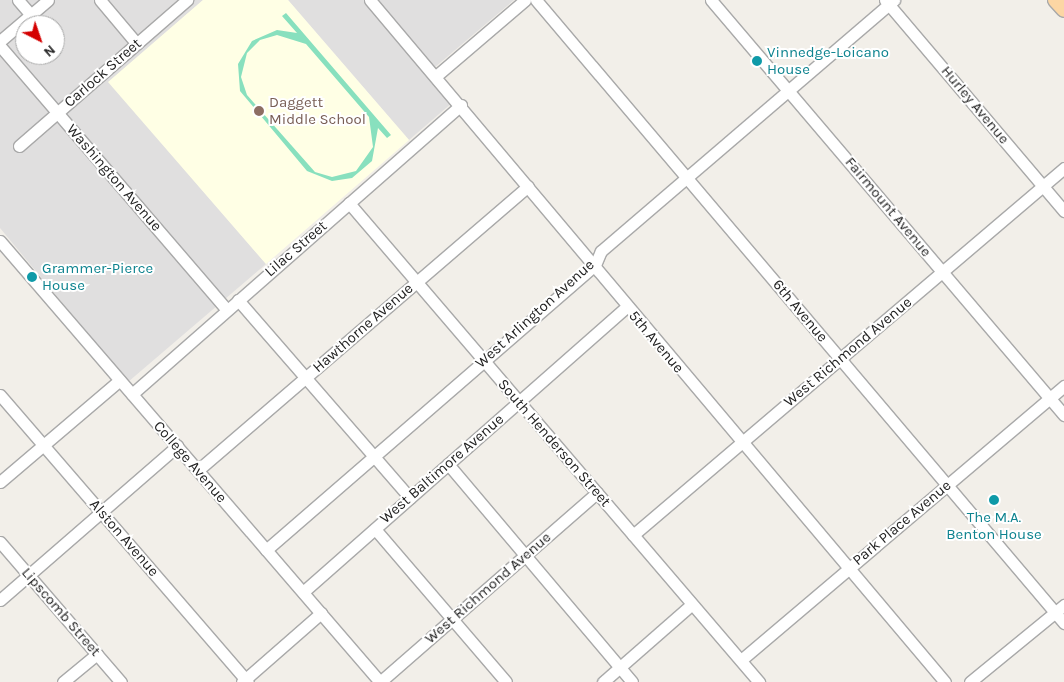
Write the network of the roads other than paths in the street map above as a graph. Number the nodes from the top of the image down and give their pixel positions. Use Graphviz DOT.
graph roads {
  1 [pos="18,0"];
  2 [pos="48,0"];
  3 [pos="100,0"];
  4 [pos="187,0"];
  5 [pos="370,0"];
  6 [pos="526,0"];
  7 [pos="536,0"];
  8 [pos="711,0"];
  9 [pos="1056,0"];
  10 [pos="889,1"];
  11 [pos="1064,10"];
  12 [pos="31,15"];
  13 [pos="15,28"];
  14 [pos="0,41"];
  15 [pos="137,44"];
  16 [pos="0,46"];
  17 [pos="436,76"];
  18 [pos="788,90"];
  19 [pos="461,105"];
  20 [pos="58,113"];
  21 [pos="19,146"];
  22 [pos="1064,168"];
  23 [pos="686,177"];
  24 [pos="528,186"];
  25 [pos="1043,186"];
  26 [pos="349,203"];
  27 [pos="1064,211"];
  28 [pos="0,241"];
  29 [pos="595,265"];
  30 [pos="942,272"];
  31 [pos="416,282"];
  32 [pos="238,300"];
  33 [pos="627,306"];
  34 [pos="227,310"];
  35 [pos="840,358"];
  36 [pos="484,361"];
  37 [pos="306,378"];
  38 [pos="120,380"];
  39 [pos="1064,386"];
  40 [pos="132,394"];
  41 [pos="0,395"];
  42 [pos="1050,398"];
  43 [pos="519,402"];
  44 [pos="1064,415"];
  45 [pos="740,443"];
  46 [pos="44,445"];
  47 [pos="177,446"];
  48 [pos="374,456"];
  49 [pos="448,464"];
  50 [pos="198,470"];
  51 [pos="0,482"];
  52 [pos="948,485"];
  53 [pos="597,493"];
  54 [pos="410,498"];
  55 [pos="102,512"];
  56 [pos="375,529"];
  57 [pos="633,535"];
  58 [pos="0,542"];
  59 [pos="266,550"];
  60 [pos="524,556"];
  61 [pos="849,568"];
  62 [pos="28,575"];
  63 [pos="303,592"];
  64 [pos="0,600"];
  65 [pos="692,604"];
  66 [pos="1064,604"];
  67 [pos="1055,612"];
  68 [pos="321,613"];
  69 [pos="452,619"];
  70 [pos="1064,624"];
  71 [pos="97,654"];
  72 [pos="741,660"];
  73 [pos="619,668"];
  74 [pos="246,681"];
  75 [pos="63,682"];
  76 [pos="121,682"];
  77 [pos="380,682"];
  78 [pos="506,682"];
  79 [pos="602,682"];
  80 [pos="632,682"];
  81 [pos="759,682"];
  82 [pos="944,682"];
  83 [pos="970,682"];
  1 -- 12 [label="street"];
  2 -- 12 [label="street"];
  3 -- 15 [label="street"];
  4 -- 15 [label="street, Carlock Street"];
  5 -- 17 [label="street, 5th Avenue"];
  6 -- 17 [label="street"];
  7 -- 23 [label="street, 6th Avenue"];
  8 -- 18 [label="street, Fairmount Avenue"];
  9 -- 11 [label="main road"];
  10 -- 18 [label="street, West Arlington Avenue"];
  10 -- 25 [label="street, Hurley Avenue"];
  13 -- 14 [label="street"];
  15 -- 20 [label="street, Carlock Street"];
  16 -- 20 [label="street, Washington Avenue"];
  17 -- 19 [label="street, 5th Avenue"];
  18 -- 23 [label="street, West Arlington Avenue"];
  18 -- 30 [label="street, Fairmount Avenue"];
  19 -- 24 [label="street, 5th Avenue"];
  19 -- 26 [label="street, Lilac Street"];
  20 -- 21 [label="street, Carlock Street"];
  20 -- 34 [label="street, Washington Avenue"];
  22 -- 25 [label="street, West Richmond Avenue"];
  23 -- 29 [label="street, West Arlington Avenue"];
  23 -- 35 [label="street, 6th Avenue"];
  24 -- 29 [label="street, 5th Avenue"];
  24 -- 31 [label="street, Hawthorne Avenue"];
  25 -- 27 [label="street, Hurley Avenue"];
  25 -- 30 [label="street, West Richmond Avenue"];
  26 -- 31 [label="street, South Henderson Street"];
  26 -- 32 [label="street, Lilac Street"];
  28 -- 38 [label="street, College Avenue"];
  29 -- 33 [label="street, 5th Avenue"];
  29 -- 36 [label="street, West Arlington Avenue"];
  30 -- 35 [label="street, West Richmond Avenue"];
  30 -- 42 [label="street, Fairmount Avenue"];
  31 -- 36 [label="street, South Henderson Street"];
  31 -- 37 [label="street, Hawthorne Avenue"];
  32 -- 34 [label="street, Lilac Street"];
  32 -- 37 [label="street"];
  33 -- 43 [label="street, West Baltimore Avenue"];
  33 -- 45 [label="street, 5th Avenue"];
  34 -- 40 [label="street, Lilac Street"];
  35 -- 45 [label="street, West Richmond Avenue"];
  35 -- 52 [label="street, 6th Avenue"];
  36 -- 43 [label="street, South Henderson Street"];
  36 -- 48 [label="street, West Arlington Avenue"];
  37 -- 48 [label="street"];
  37 -- 50 [label="street, Hawthorne Avenue"];
  38 -- 40 [label="street, College Avenue"];
  38 -- 46 [label="street"];
  39 -- 42 [label="street, Park Place Avenue"];
  40 -- 47 [label="street, College Avenue"];
  41 -- 46 [label="street, Alston Avenue"];
  42 -- 44 [label="street, Fairmount Avenue"];
  42 -- 52 [label="street, Park Place Avenue"];
  43 -- 49 [label="street, West Baltimore Avenue"];
  43 -- 53 [label="street, South Henderson Street"];
  45 -- 57 [label="street, West Richmond Avenue"];
  45 -- 61 [label="street, 5th Avenue"];
  46 -- 51 [label="street"];
  46 -- 55 [label="street, Alston Avenue"];
  47 -- 50 [label="street, College Avenue"];
  47 -- 55 [label="street"];
  48 -- 54 [label="street"];
  48 -- 59 [label="street, West Arlington Avenue"];
  49 -- 54 [label="street, West Baltimore Avenue"];
  49 -- 60 [label="street"];
  50 -- 59 [label="street, College Avenue"];
  52 -- 61 [label="street, Park Place Avenue"];
  52 -- 67 [label="street, 6th Avenue"];
  53 -- 57 [label="street, South Henderson Street"];
  53 -- 60 [label="street, West Richmond Avenue"];
  54 -- 56 [label="street, West Baltimore Avenue"];
  55 -- 62 [label="street"];
  55 -- 74 [label="street, Alston Avenue"];
  56 -- 63 [label="street, West Baltimore Avenue"];
  56 -- 69 [label="street"];
  57 -- 65 [label="street, South Henderson Street"];
  58 -- 62 [label="street, Lipscomb Street"];
  59 -- 63 [label="street, College Avenue"];
  60 -- 69 [label="street, West Richmond Avenue"];
  60 -- 73 [label="street"];
  61 -- 72 [label="street, Park Place Avenue"];
  61 -- 82 [label="street, 5th Avenue"];
  62 -- 64 [label="street"];
  62 -- 71 [label="street, Lipscomb Street"];
  63 -- 68 [label="street, College Avenue"];
  65 -- 72 [label="street, South Henderson Street"];
  65 -- 73 [label="street"];
  66 -- 67 [label="street"];
  67 -- 70 [label="street, 6th Avenue"];
  67 -- 83 [label="street"];
  68 -- 74 [label="street"];
  68 -- 77 [label="street, College Avenue"];
  69 -- 77 [label="street, West Richmond Avenue"];
  69 -- 78 [label="street"];
  71 -- 75 [label="street"];
  71 -- 76 [label="street, Lipscomb Street"];
  72 -- 81 [label="street, South Henderson Street"];
  73 -- 79 [label="street"];
  73 -- 80 [label="street"];
}
